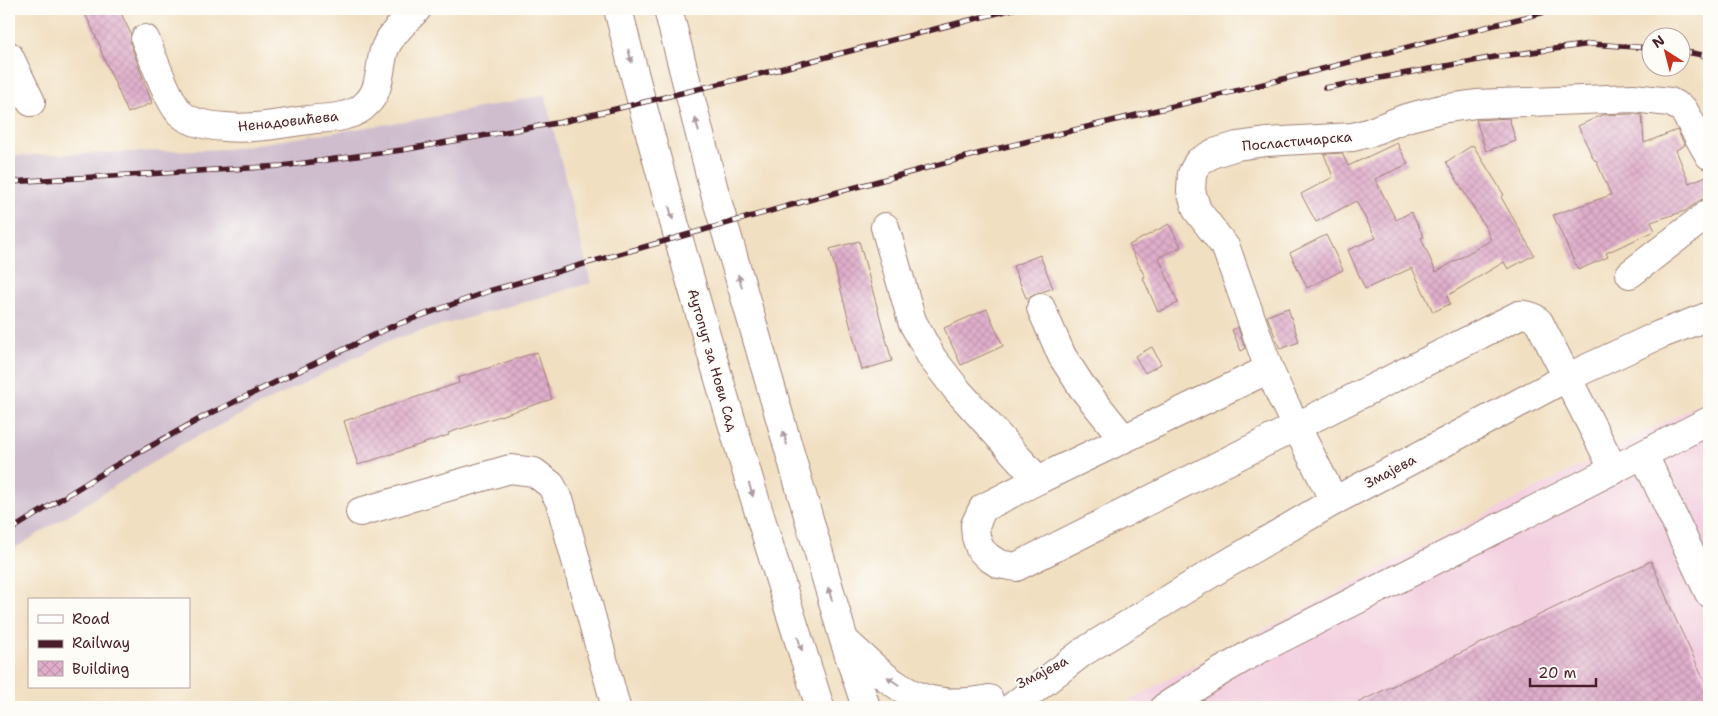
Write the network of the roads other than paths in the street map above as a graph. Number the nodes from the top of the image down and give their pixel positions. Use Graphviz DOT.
graph roads {
  1 [pos="417,9"];
  2 [pos="618,9"];
  3 [pos="668,9"];
  4 [pos="145,39"];
  5 [pos="9,56"];
  6 [pos="31,102"];
  7 [pos="1709,154"];
  8 [pos="1709,214"];
  9 [pos="885,227"];
  10 [pos="1630,274"];
  11 [pos="1041,308"];
  12 [pos="1709,316"];
  13 [pos="1269,369"];
  14 [pos="1566,378"];
  15 [pos="1709,422"];
  16 [pos="1296,426"];
  17 [pos="1122,438"];
  18 [pos="1644,455"];
  19 [pos="1614,470"];
  20 [pos="1038,480"];
  21 [pos="1334,501"];
  22 [pos="360,512"];
  23 [pos="1709,593"];
  24 [pos="844,640"];
  25 [pos="808,671"];
  26 [pos="992,705"];
  27 [pos="616,707"];
  28 [pos="805,707"];
  29 [pos="820,707"];
  30 [pos="866,707"];
  31 [pos="1165,707"];
  1 -- 4 [label="street, Ненадовићева"];
  2 -- 25 [label="street, Аутопут за Нови Сад, one-way"];
  24 -- 3 [label="street, one-way"];
  5 -- 6 [label="street"];
  7 -- 13 [label="street, Посластичарска"];
  8 -- 10 [label="street"];
  9 -- 20 [label="street"];
  11 -- 17 [label="street"];
  12 -- 14 [label="street, Змајева"];
  13 -- 16 [label="street, Посластичарска"];
  13 -- 17 [label="street"];
  14 -- 16 [label="street"];
  14 -- 19 [label="street"];
  14 -- 21 [label="street, Змајева"];
  15 -- 18 [label="street"];
  16 -- 20 [label="street"];
  16 -- 21 [label="street, Посластичарска"];
  17 -- 20 [label="street"];
  18 -- 19 [label="street"];
  18 -- 23 [label="street"];
  19 -- 31 [label="street"];
  21 -- 26 [label="street, Змајева"];
  22 -- 27 [label="street"];
  26 -- 24 [label="street, one-way"];
  24 -- 30 [label="street"];
  25 -- 28 [label="street"];
  25 -- 29 [label="street, Аутопут за Нови Сад"];
}
